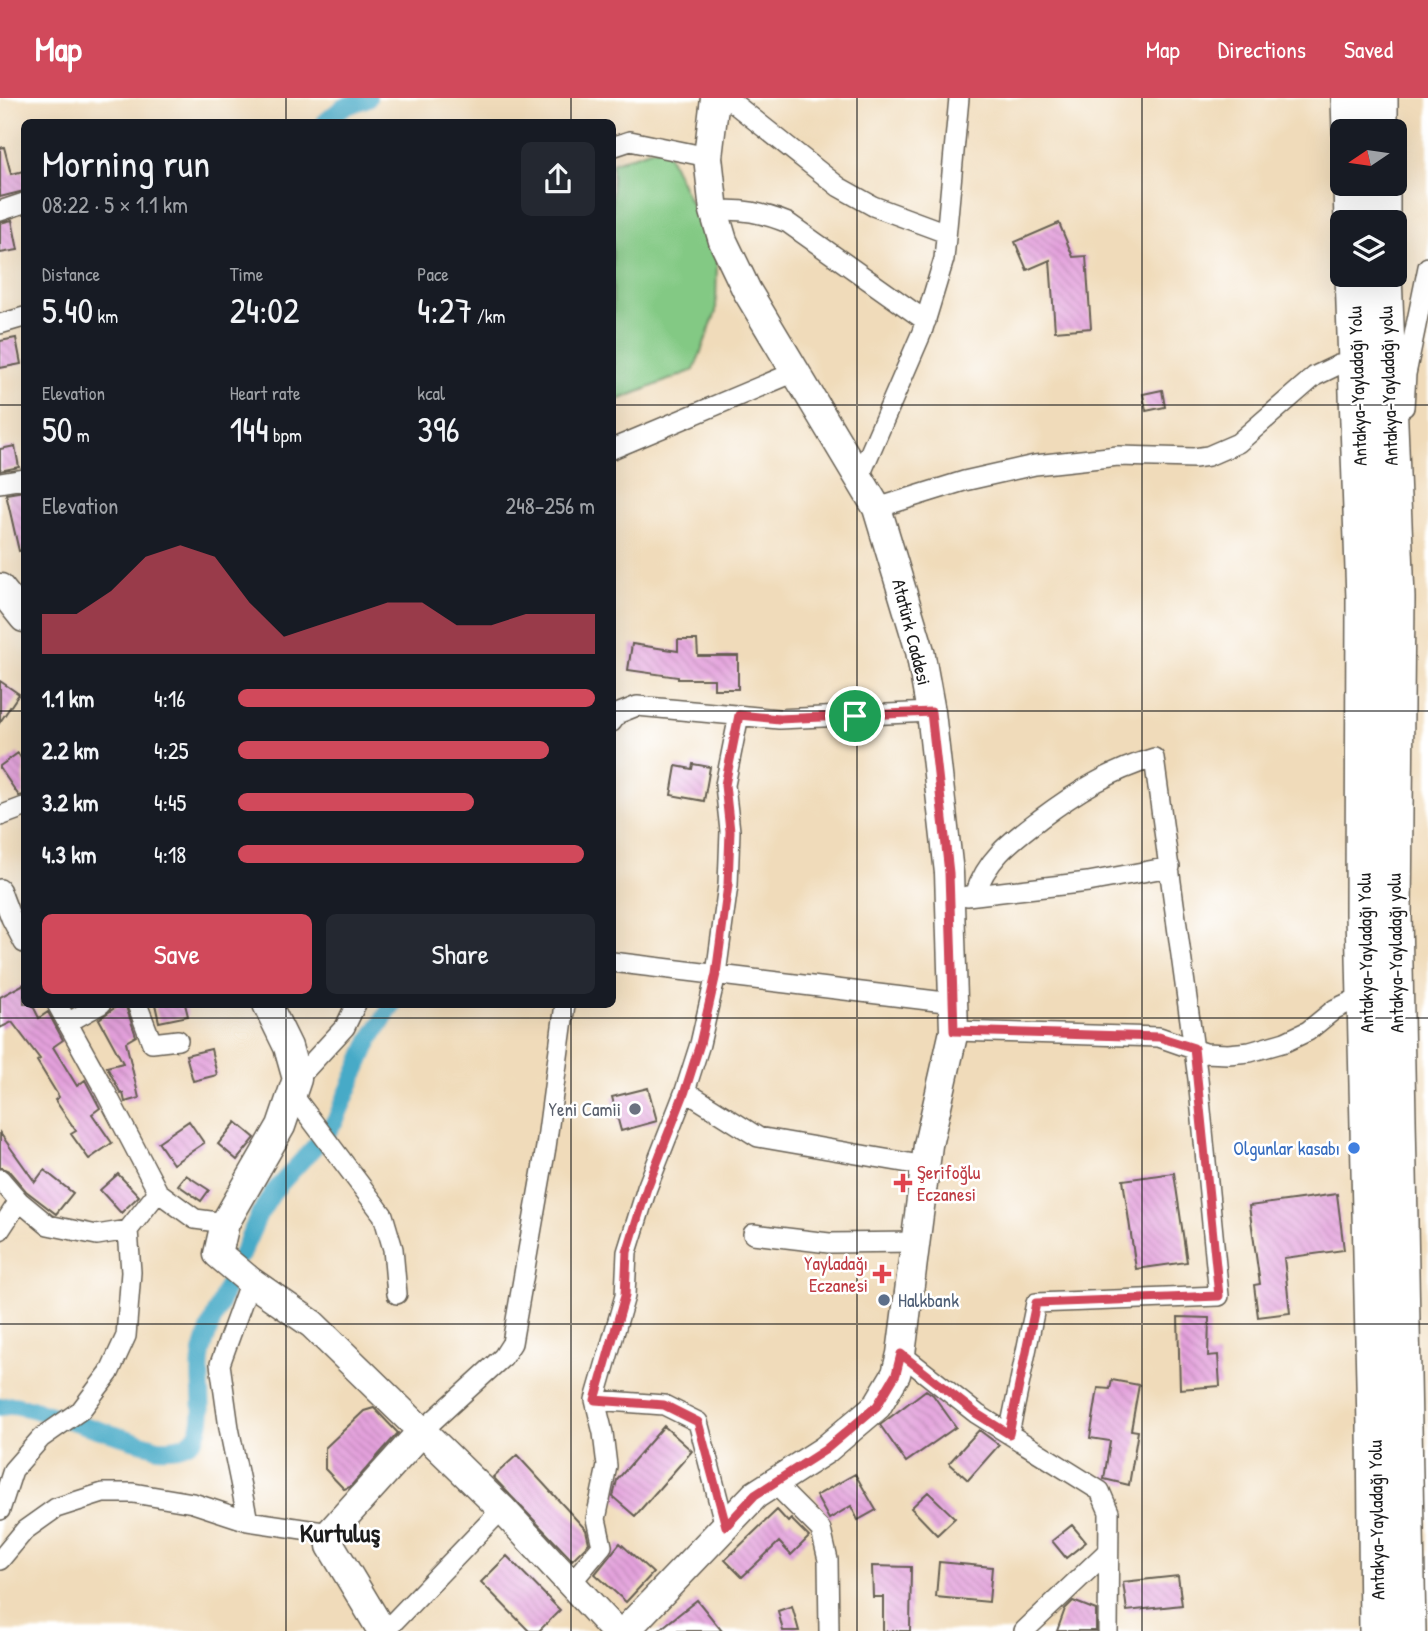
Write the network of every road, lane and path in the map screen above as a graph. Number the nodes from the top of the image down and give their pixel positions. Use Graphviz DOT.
graph roads {
  1 [pos="715,98"];
  2 [pos="727,98"];
  3 [pos="959,98"];
  4 [pos="1349,98"];
  5 [pos="1380,98"];
  6 [pos="1350,119"];
  7 [pos="1380,119"];
  8 [pos="616,146"];
  9 [pos="708,158"];
  10 [pos="21,208"];
  11 [pos="0,211"];
  12 [pos="714,211"];
  13 [pos="946,233"];
  14 [pos="1428,267"];
  15 [pos="1353,287"];
  16 [pos="1384,287"];
  17 [pos="21,318"];
  18 [pos="926,321"];
  19 [pos="0,324"];
  20 [pos="1355,362"];
  21 [pos="795,372"];
  22 [pos="616,447"];
  23 [pos="859,478"];
  24 [pos="21,480"];
  25 [pos="0,483"];
  26 [pos="877,508"];
  27 [pos="0,588"];
  28 [pos="1397,598"];
  29 [pos="21,614"];
  30 [pos="931,712"];
  31 [pos="739,715"];
  32 [pos="616,716"];
  33 [pos="21,808"];
  34 [pos="0,816"];
  35 [pos="1170,867"];
  36 [pos="0,889"];
  37 [pos="963,896"];
  38 [pos="21,937"];
  39 [pos="616,962"];
  40 [pos="716,974"];
  41 [pos="1365,999"];
  42 [pos="953,1003"];
  43 [pos="59,1008"];
  44 [pos="94,1008"];
  45 [pos="139,1008"];
  46 [pos="269,1008"];
  47 [pos="354,1008"];
  48 [pos="564,1008"];
  49 [pos="67,1023"];
  50 [pos="954,1031"];
  51 [pos="178,1040"];
  52 [pos="1194,1048"];
  53 [pos="294,1087"];
  54 [pos="685,1091"];
  55 [pos="926,1166"];
  56 [pos="0,1180"];
  57 [pos="158,1192"];
  58 [pos="19,1201"];
  59 [pos="225,1223"];
  60 [pos="0,1230"];
  61 [pos="128,1230"];
  62 [pos="753,1234"];
  63 [pos="916,1242"];
  64 [pos="250,1281"];
  65 [pos="397,1294"];
  66 [pos="901,1354"];
  67 [pos="595,1400"];
  68 [pos="423,1430"];
  69 [pos="1009,1434"];
  70 [pos="773,1482"];
  71 [pos="502,1509"];
  72 [pos="0,1510"];
  73 [pos="248,1521"];
  74 [pos="726,1526"];
  75 [pos="330,1533"];
  76 [pos="1108,1551"];
  77 [pos="0,1560"];
  78 [pos="571,1583"];
  79 [pos="384,1631"];
  80 [pos="615,1631"];
  81 [pos="625,1631"];
  82 [pos="829,1631"];
  83 [pos="1024,1631"];
  84 [pos="1108,1631"];
  85 [pos="1377,1631"];
  86 [pos="1408,1631"];
  1 -- 9 [label="main road, Atatürk Caddesi"];
  2 -- 13 [label="street"];
  3 -- 13 [label="street"];
  4 -- 6 [label="highway"];
  5 -- 7 [label="highway"];
  8 -- 9 [label="street"];
  9 -- 12 [label="main road, Atatürk Caddesi"];
  10 -- 11 [label="street"];
  12 -- 18 [label="street"];
  12 -- 21 [label="main road, Atatürk Caddesi"];
  13 -- 18 [label="street"];
  14 -- 28 [label="street"];
  15 -- 20 [label="highway, Antakya-Yayladağı Yolu"];
  16 -- 28 [label="highway, Antakya-Yayladağı yolu"];
  17 -- 19 [label="street"];
  18 -- 23 [label="street"];
  20 -- 26 [label="street"];
  20 -- 41 [label="highway, Antakya-Yayladağı Yolu"];
  21 -- 22 [label="street"];
  21 -- 23 [label="main road, Atatürk Caddesi"];
  23 -- 26 [label="main road, Atatürk Caddesi"];
  24 -- 25 [label="street"];
  26 -- 30 [label="main road, Atatürk Caddesi"];
  27 -- 29 [label="main road"];
  28 -- 86 [label="highway, Antakya-Yayladağı yolu"];
  30 -- 31 [label="street"];
  30 -- 37 [label="main road, Atatürk Caddesi"];
  31 -- 32 [label="street"];
  31 -- 40 [label="street"];
  33 -- 34 [label="street"];
  35 -- 37 [label="street"];
  35 -- 37 [label="street"];
  35 -- 52 [label="street"];
  36 -- 38 [label="street"];
  37 -- 42 [label="main road, Atatürk Caddesi"];
  39 -- 40 [label="street"];
  40 -- 42 [label="street"];
  40 -- 54 [label="street"];
  41 -- 52 [label="street"];
  41 -- 85 [label="highway, Antakya-Yayladağı Yolu"];
  42 -- 50 [label="main road, Atatürk Caddesi"];
  43 -- 49 [label="street"];
  44 -- 49 [label="street"];
  45 -- 51 [label="street"];
  46 -- 53 [label="main road"];
  47 -- 53 [label="street"];
  48 -- 68 [label="street"];
  49 -- 57 [label="street"];
  50 -- 52 [label="street"];
  50 -- 55 [label="main road, Atatürk Caddesi"];
  52 -- 69 [label="street"];
  53 -- 59 [label="main road"];
  53 -- 65 [label="street"];
  54 -- 55 [label="street"];
  54 -- 67 [label="street"];
  55 -- 63 [label="main road, Atatürk Caddesi"];
  56 -- 58 [label="street"];
  57 -- 59 [label="street"];
  57 -- 61 [label="street"];
  58 -- 60 [label="street"];
  58 -- 61 [label="street"];
  59 -- 64 [label="main road"];
  61 -- 72 [label="street"];
  62 -- 63 [label="street"];
  63 -- 66 [label="main road, Atatürk Caddesi"];
  64 -- 68 [label="main road"];
  64 -- 73 [label="street"];
  66 -- 69 [label="street"];
  66 -- 70 [label="main road, Atatürk Caddesi"];
  67 -- 74 [label="street"];
  67 -- 78 [label="street"];
  68 -- 71 [label="main road"];
  68 -- 75 [label="main road"];
  69 -- 76 [label="street"];
  70 -- 74 [label="main road, Atatürk Caddesi"];
  70 -- 82 [label="street"];
  71 -- 78 [label="main road"];
  71 -- 79 [label="street"];
  73 -- 75 [label="street"];
  73 -- 77 [label="street"];
  74 -- 81 [label="main road, Atatürk Caddesi"];
  75 -- 79 [label="main road"];
  76 -- 83 [label="street"];
  76 -- 84 [label="street"];
  78 -- 80 [label="main road"];
}
